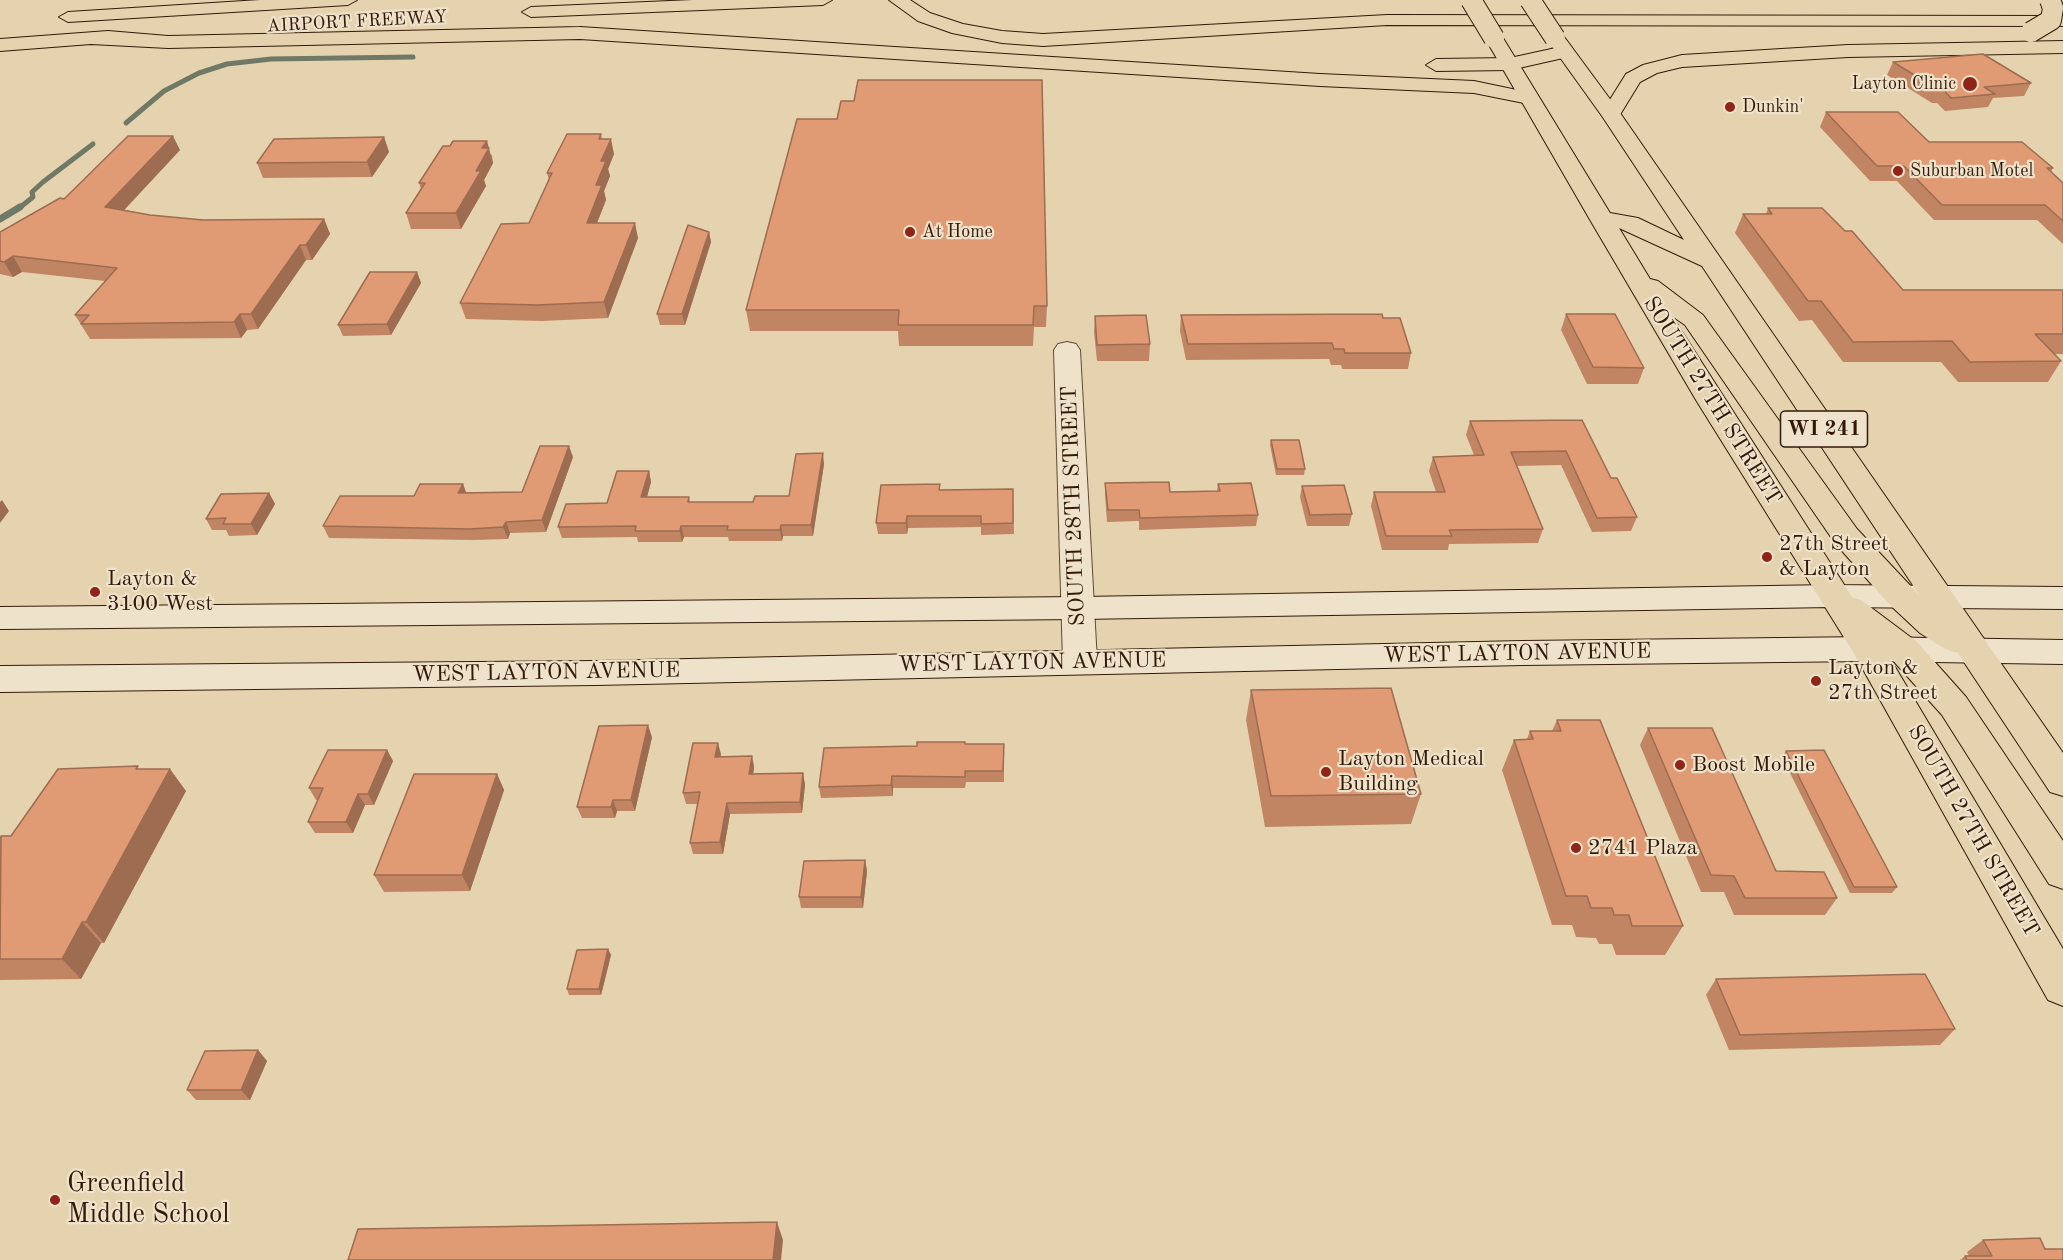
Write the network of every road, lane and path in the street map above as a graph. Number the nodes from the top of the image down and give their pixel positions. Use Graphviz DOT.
graph roads {
  1 [pos="198,0"];
  2 [pos="348,0"];
  3 [pos="823,0"];
  4 [pos="898,0"];
  5 [pos="1471,0"];
  6 [pos="1530,0"];
  7 [pos="2050,0"];
  8 [pos="1644,2"];
  9 [pos="514,13"];
  10 [pos="2063,15"];
  11 [pos="407,19"];
  12 [pos="2063,21"];
  13 [pos="86,38"];
  14 [pos="0,45"];
  15 [pos="1560,45"];
  16 [pos="2063,47"];
  17 [pos="1902,50"];
  18 [pos="1077,64"];
  19 [pos="1394,64"];
  20 [pos="1417,64"];
  21 [pos="1510,64"];
  22 [pos="1529,98"];
  23 [pos="1611,114"];
  24 [pos="1583,189"];
  25 [pos="1679,214"];
  26 [pos="1601,218"];
  27 [pos="1711,262"];
  28 [pos="1636,276"];
  29 [pos="1067,350"];
  30 [pos="1832,596"];
  31 [pos="1900,596"];
  32 [pos="1936,597"];
  33 [pos="2063,598"];
  34 [pos="1080,608"];
  35 [pos="0,618"];
  36 [pos="1868,649"];
  37 [pos="1905,650"];
  38 [pos="1975,652"];
  39 [pos="2063,652"];
  40 [pos="1080,662"];
  41 [pos="0,679"];
  42 [pos="2063,782"];
  43 [pos="2063,873"];
  44 [pos="2063,987"];
  1 -- 2 [label="main road, AIRPORT FREEWAY"];
  3 -- 9 [label="main road"];
  4 -- 12 [label="main road"];
  5 -- 21 [label="main road, SOUTH 27TH STREET, bridge"];
  6 -- 15 [label="main road, WI 241, bridge"];
  7 -- 17 [label="main road, bridge"];
  8 -- 10 [label="main road"];
  11 -- 13 [label="main road, AIRPORT FREEWAY"];
  13 -- 14 [label="main road, AIRPORT FREEWAY"];
  13 -- 18 [label="main road"];
  15 -- 21 [label="main road"];
  15 -- 23 [label="main road, WI 241"];
  16 -- 17 [label="main road"];
  17 -- 23 [label="main road"];
  18 -- 19 [label="main road"];
  18 -- 22 [label="main road"];
  20 -- 21 [label="main road"];
  21 -- 22 [label="main road, SOUTH 27TH STREET"];
  22 -- 24 [label="main road, SOUTH 27TH STREET"];
  23 -- 25 [label="main road, WI 241"];
  24 -- 25 [label="main road"];
  24 -- 26 [label="main road, SOUTH 27TH STREET"];
  25 -- 27 [label="main road, WI 241"];
  26 -- 27 [label="main road"];
  26 -- 28 [label="main road, SOUTH 27TH STREET"];
  27 -- 32 [label="main road, WI 241"];
  28 -- 30 [label="main road, SOUTH 27TH STREET"];
  28 -- 31 [label="main road"];
  29 -- 34 [label="main road, SOUTH 28TH STREET"];
  30 -- 31 [label="main road"];
  30 -- 34 [label="main road"];
  30 -- 36 [label="main road, SOUTH 27TH STREET"];
  30 -- 37 [label="main road"];
  31 -- 32 [label="main road"];
  31 -- 38 [label="main road"];
  32 -- 33 [label="main road"];
  32 -- 38 [label="main road, WI 241"];
  34 -- 35 [label="main road"];
  34 -- 40 [label="main road, SOUTH 28TH STREET"];
  36 -- 37 [label="main road, WEST LAYTON AVENUE"];
  36 -- 40 [label="main road, WEST LAYTON AVENUE"];
  36 -- 44 [label="main road, SOUTH 27TH STREET"];
  37 -- 38 [label="main road, WEST LAYTON AVENUE"];
  37 -- 43 [label="main road"];
  38 -- 39 [label="main road, WEST LAYTON AVENUE"];
  38 -- 42 [label="main road, WI 241"];
  40 -- 41 [label="main road, WEST LAYTON AVENUE"];
}
